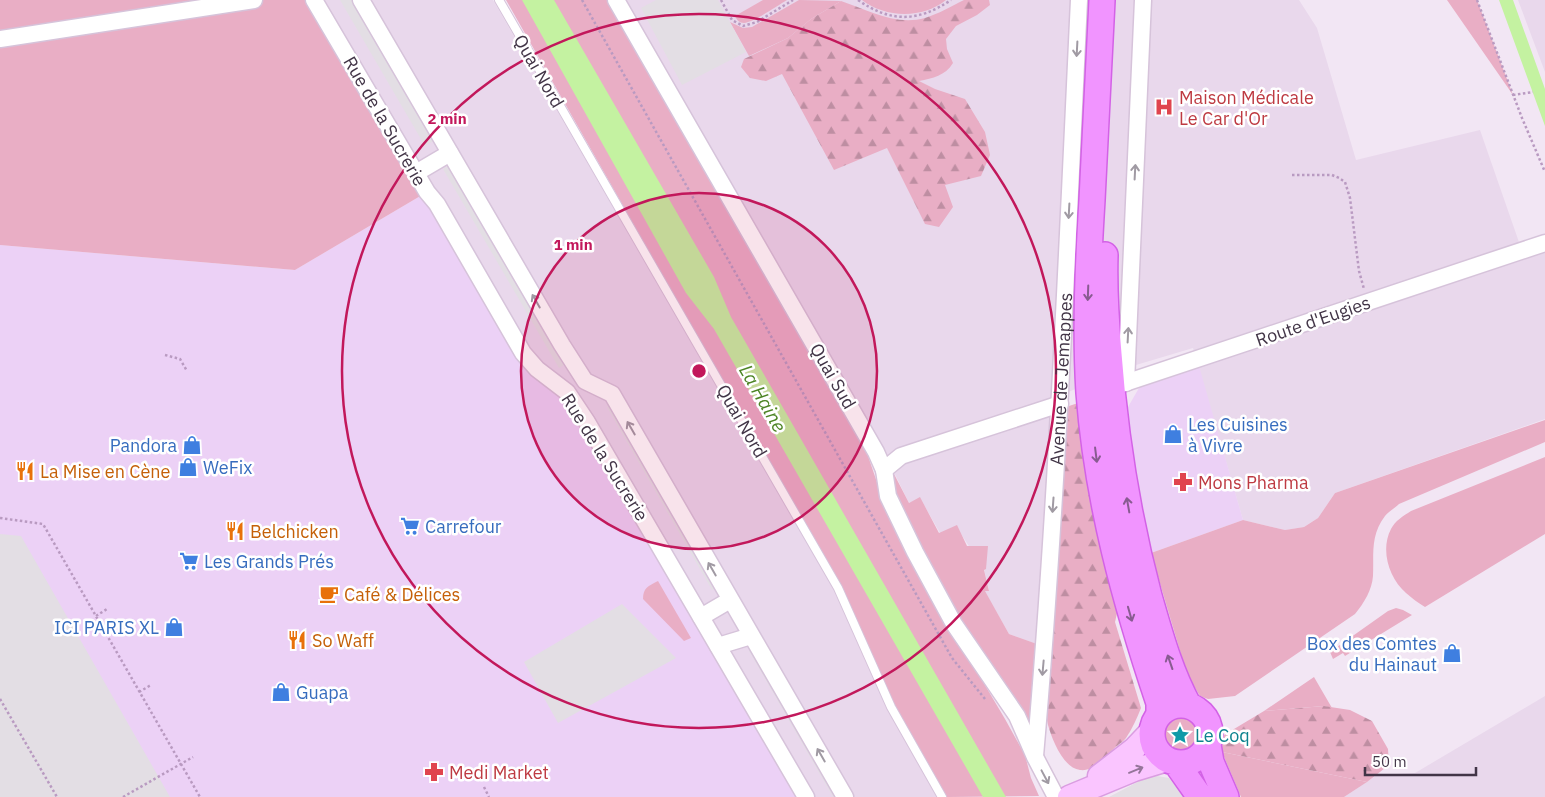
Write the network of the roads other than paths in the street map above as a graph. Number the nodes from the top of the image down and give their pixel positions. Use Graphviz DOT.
graph roads {
  1 [pos="254,0"];
  2 [pos="314,0"];
  3 [pos="361,0"];
  4 [pos="498,0"];
  5 [pos="1079,0"];
  6 [pos="1102,0"];
  7 [pos="1118,0"];
  8 [pos="1143,0"];
  9 [pos="621,2"];
  10 [pos="0,39"];
  11 [pos="450,153"];
  12 [pos="416,173"];
  13 [pos="1545,243"];
  14 [pos="1102,390"];
  15 [pos="1060,404"];
  16 [pos="884,470"];
  17 [pos="730,600"];
  18 [pos="701,617"];
  19 [pos="751,636"];
  20 [pos="718,646"];
  21 [pos="1190,706"];
  22 [pos="1155,722"];
  23 [pos="1208,745"];
  24 [pos="1035,757"];
  25 [pos="1172,762"];
  26 [pos="1066,796"];
  27 [pos="806,797"];
  28 [pos="845,797"];
  29 [pos="942,797"];
  30 [pos="1200,797"];
  31 [pos="1226,797"];
  1 -- 10 [label="street"];
  2 -- 12 [label="street, Rue de la Sucrerie"];
  3 -- 11 [label="street"];
  4 -- 29 [label="lane, Quai Nord"];
  5 -- 15 [label="street, Avenue de Jemappes, one-way"];
  6 -- 14 [label="main road, Avenue de Jemappes, one-way"];
  7 -- 14 [label="main road, Avenue de Jemappes"];
  14 -- 8 [label="street, Avenue de Jemappes, one-way"];
  9 -- 16 [label="street, Quai Sud"];
  11 -- 12 [label="street"];
  17 -- 11 [label="street, one-way"];
  12 -- 18 [label="street, Rue de la Sucrerie"];
  13 -- 14 [label="street, Route d'Eugies"];
  21 -- 14 [label="main road, Avenue de Jemappes, one-way"];
  14 -- 22 [label="main road, Avenue de Jemappes, one-way"];
  15 -- 16 [label="street"];
  15 -- 24 [label="street, Avenue de Jemappes, one-way"];
  16 -- 24 [label="street, Quai Sud"];
  17 -- 18 [label="street"];
  17 -- 19 [label="street"];
  18 -- 20 [label="street, Rue de la Sucrerie"];
  19 -- 20 [label="street"];
  28 -- 19 [label="street, one-way"];
  20 -- 27 [label="street, Rue de la Sucrerie"];
  21 -- 22 [label="main road"];
  21 -- 23 [label="main road"];
  22 -- 25 [label="main road"];
  22 -- 26 [label="street"];
  23 -- 25 [label="main road"];
  23 -- 31 [label="main road"];
  24 -- 26 [label="street, Quai Sud, one-way"];
  26 -- 25 [label="street, one-way"];
  25 -- 30 [label="main road"];
}
